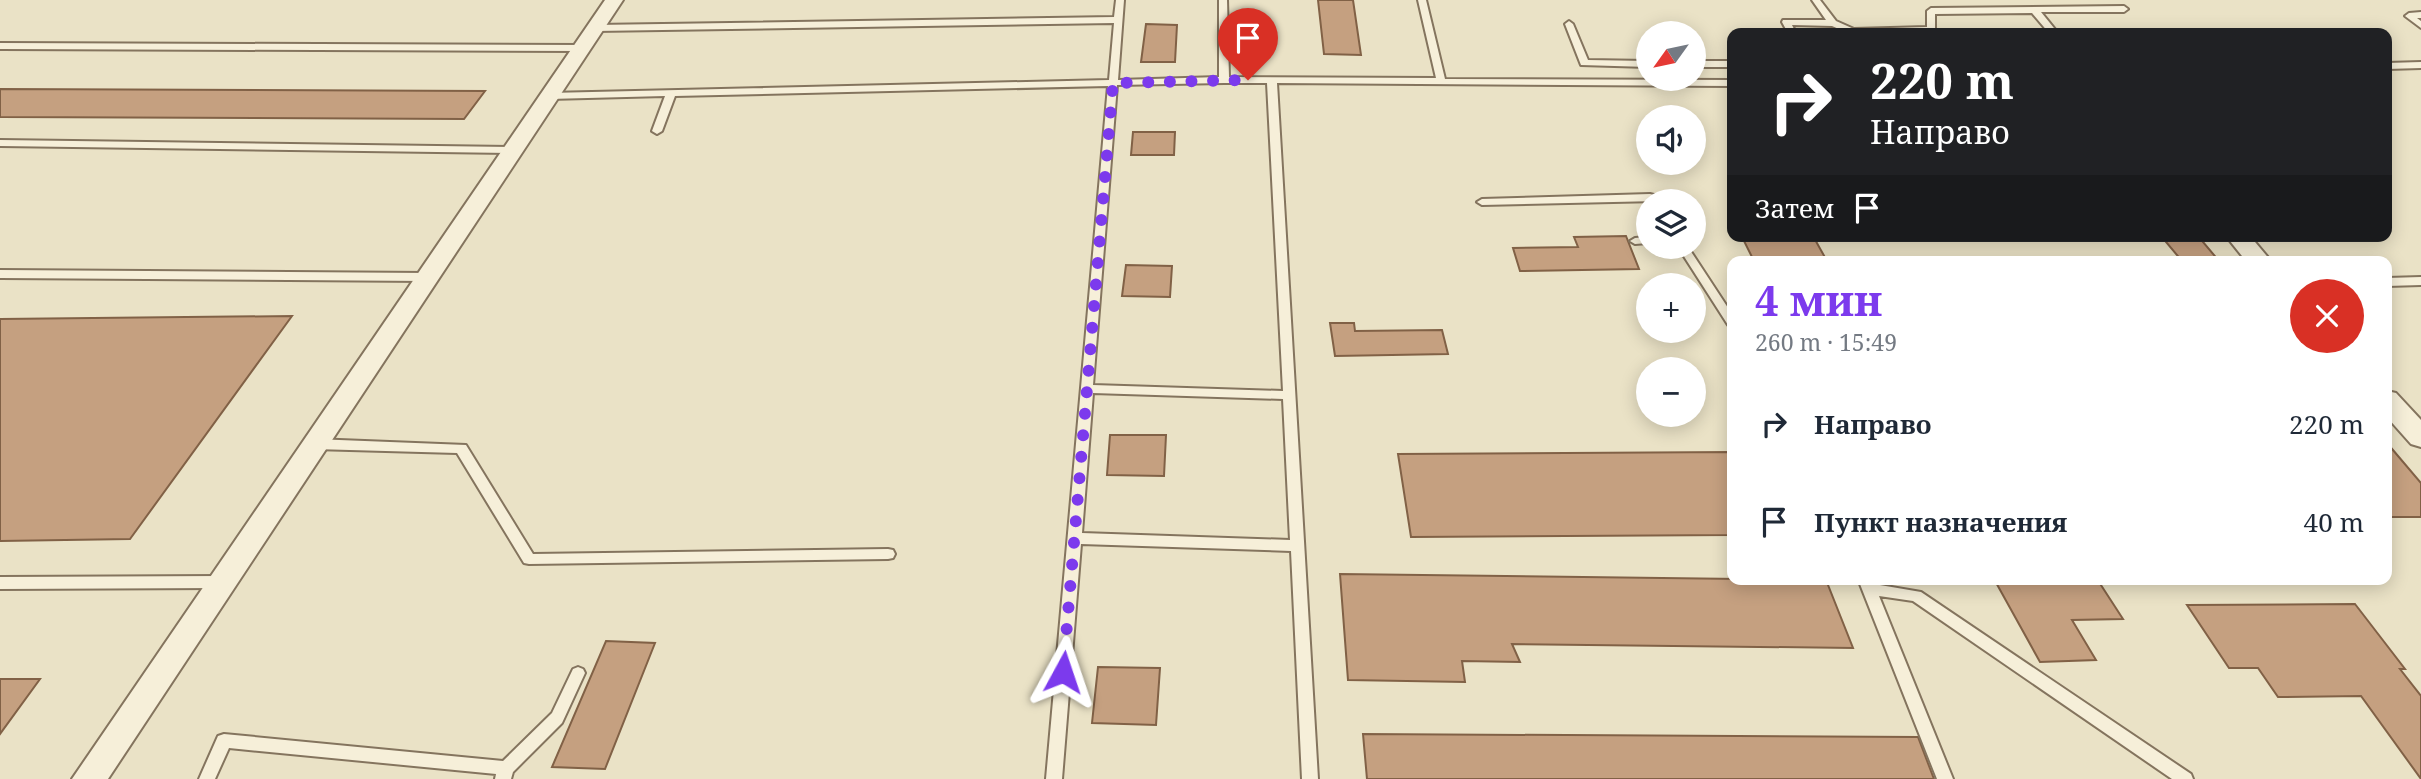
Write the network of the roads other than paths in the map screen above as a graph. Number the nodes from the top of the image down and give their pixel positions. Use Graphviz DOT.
graph roads {
  1 [pos="614,0"];
  2 [pos="1120,0"];
  3 [pos="1223,0"];
  4 [pos="1422,0"];
  5 [pos="1816,0"];
  6 [pos="2114,0"];
  7 [pos="2034,10"];
  8 [pos="2421,15"];
  9 [pos="1118,20"];
  10 [pos="1833,23"];
  11 [pos="1569,24"];
  12 [pos="2421,25"];
  13 [pos="1789,28"];
  14 [pos="1844,28"];
  15 [pos="1931,28"];
  16 [pos="2050,28"];
  17 [pos="589,38"];
  18 [pos="0,46"];
  19 [pos="1636,64"];
  20 [pos="1706,64"];
  21 [pos="1727,64"];
  22 [pos="2421,65"];
  23 [pos="2392,66"];
  24 [pos="1224,80"];
  25 [pos="1272,80"];
  26 [pos="1441,81"];
  27 [pos="1113,83"];
  28 [pos="1727,83"];
  29 [pos="671,93"];
  30 [pos="549,96"];
  31 [pos="657,131"];
  32 [pos="0,143"];
  33 [pos="513,150"];
  34 [pos="1636,197"];
  35 [pos="1482,202"];
  36 [pos="2242,242"];
  37 [pos="2254,256"];
  38 [pos="1691,259"];
  39 [pos="0,274"];
  40 [pos="427,277"];
  41 [pos="2421,281"];
  42 [pos="2392,282"];
  43 [pos="1727,315"];
  44 [pos="1087,389"];
  45 [pos="1289,394"];
  46 [pos="2392,405"];
  47 [pos="2421,437"];
  48 [pos="314,444"];
  49 [pos="1074,538"];
  50 [pos="1298,546"];
  51 [pos="888,554"];
  52 [pos="222,582"];
  53 [pos="0,583"];
  54 [pos="1868,585"];
  55 [pos="1872,585"];
  56 [pos="578,673"];
  57 [pos="505,773"];
  58 [pos="89,779"];
  59 [pos="207,779"];
  60 [pos="1054,779"];
  61 [pos="1310,779"];
  62 [pos="1945,779"];
  63 [pos="2185,779"];
  1 -- 17 [label="street"];
  2 -- 9 [label="lane"];
  3 -- 24 [label="lane"];
  4 -- 26 [label="lane"];
  5 -- 10 [label="lane"];
  6 -- 7 [label="lane"];
  7 -- 15 [label="lane"];
  7 -- 16 [label="lane"];
  8 -- 12 [label="lane"];
  9 -- 17 [label="lane"];
  9 -- 27 [label="lane"];
  10 -- 13 [label="lane"];
  10 -- 14 [label="lane"];
  11 -- 19 [label="lane"];
  17 -- 18 [label="lane"];
  17 -- 30 [label="street"];
  20 -- 21 [label="lane"];
  22 -- 23 [label="lane"];
  24 -- 25 [label="lane"];
  24 -- 27 [label="lane"];
  25 -- 26 [label="lane"];
  25 -- 45 [label="lane"];
  26 -- 28 [label="lane"];
  27 -- 29 [label="lane"];
  27 -- 44 [label="lane"];
  29 -- 30 [label="lane"];
  29 -- 31 [label="lane"];
  30 -- 33 [label="street"];
  32 -- 33 [label="lane"];
  33 -- 40 [label="street"];
  34 -- 35 [label="lane"];
  36 -- 37 [label="street"];
  38 -- 43 [label="lane"];
  39 -- 40 [label="lane"];
  40 -- 48 [label="street"];
  41 -- 42 [label="lane"];
  44 -- 45 [label="lane"];
  44 -- 49 [label="lane"];
  45 -- 50 [label="lane"];
  46 -- 47 [label="street"];
  48 -- 51 [label="lane"];
  48 -- 52 [label="street"];
  49 -- 50 [label="lane"];
  49 -- 60 [label="lane"];
  50 -- 61 [label="lane"];
  52 -- 53 [label="lane"];
  52 -- 58 [label="street"];
  54 -- 62 [label="lane"];
  55 -- 63 [label="lane"];
  56 -- 57 [label="lane"];
  57 -- 59 [label="lane"];
}
